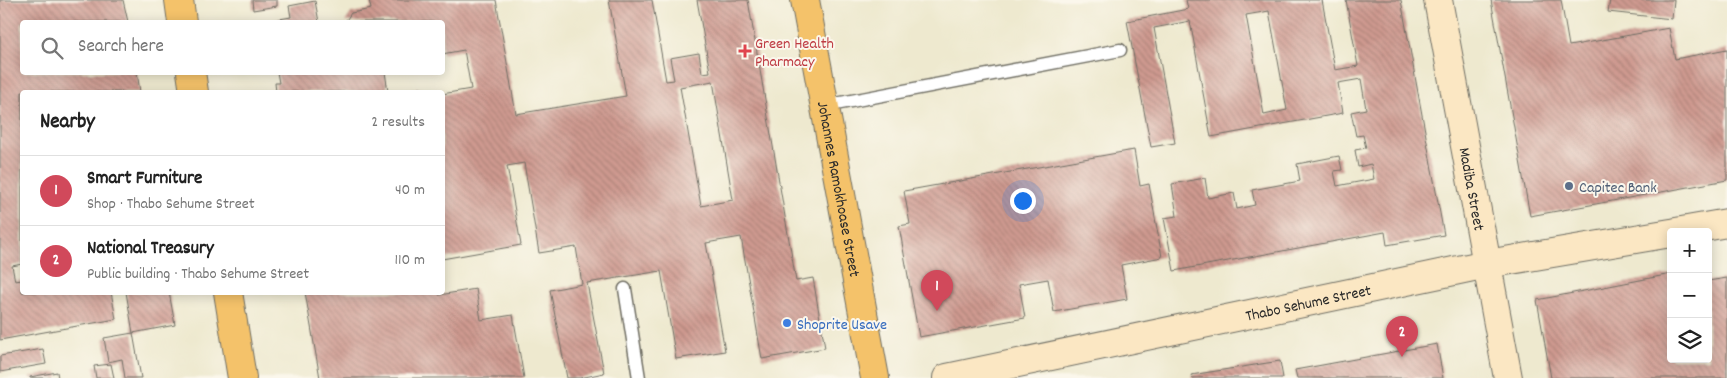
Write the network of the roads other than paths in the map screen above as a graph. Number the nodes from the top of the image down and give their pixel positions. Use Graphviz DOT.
graph roads {
  1 [pos="179,0"];
  2 [pos="805,0"];
  3 [pos="1438,0"];
  4 [pos="182,20"];
  5 [pos="1120,50"];
  6 [pos="191,75"];
  7 [pos="194,90"];
  8 [pos="825,106"];
  9 [pos="1727,223"];
  10 [pos="1699,228"];
  11 [pos="1667,234"];
  12 [pos="1487,264"];
  13 [pos="625,289"];
  14 [pos="228,295"];
  15 [pos="242,378"];
  16 [pos="639,378"];
  17 [pos="876,378"];
  18 [pos="947,378"];
  19 [pos="1508,378"];
  1 -- 4 [label="main road"];
  2 -- 8 [label="main road, Johannes Ramokhoase Street"];
  3 -- 12 [label="main road, Madiba Street"];
  5 -- 8 [label="lane"];
  6 -- 7 [label="main road"];
  8 -- 17 [label="main road, Johannes Ramokhoase Street"];
  9 -- 10 [label="main road"];
  11 -- 12 [label="main road, Thabo Sehume Street"];
  12 -- 18 [label="main road, Thabo Sehume Street"];
  12 -- 19 [label="main road, Madiba Street"];
  13 -- 16 [label="lane"];
  14 -- 15 [label="main road"];
}
